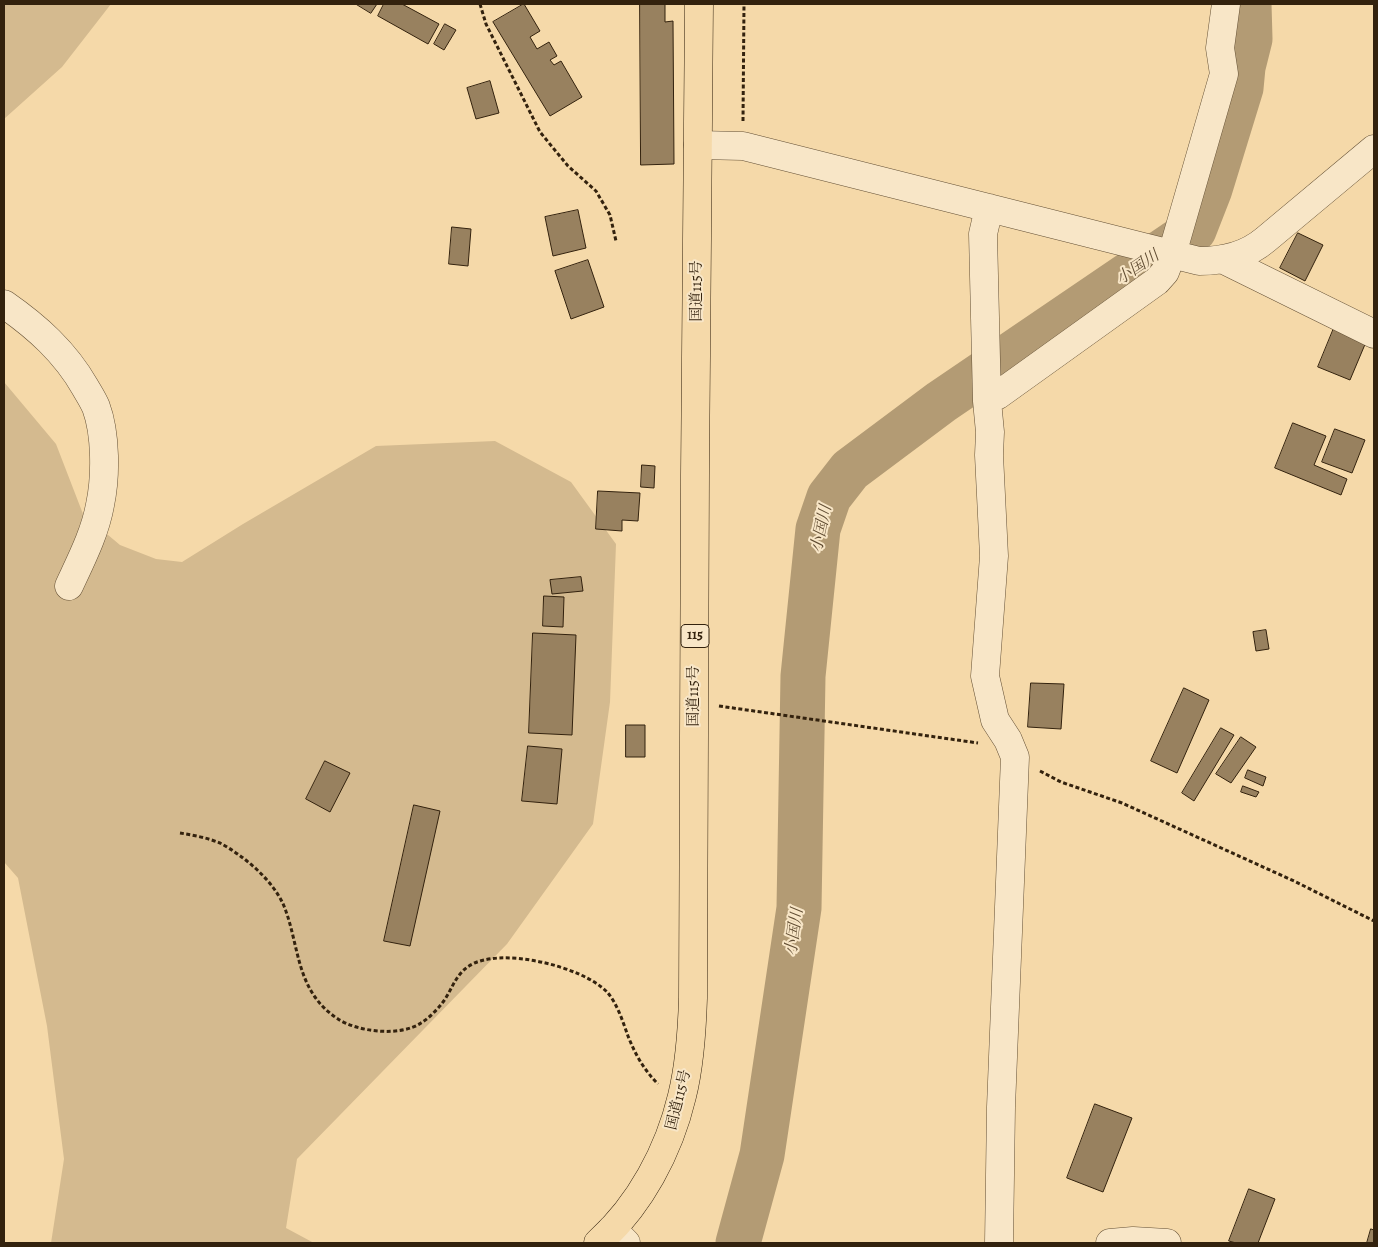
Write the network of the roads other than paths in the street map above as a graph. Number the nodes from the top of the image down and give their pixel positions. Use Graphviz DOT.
graph roads {
  1 [pos="699,4"];
  2 [pos="1226,4"];
  3 [pos="698,145"];
  4 [pos="1374,149"];
  5 [pos="989,208"];
  6 [pos="1172,254"];
  7 [pos="1222,259"];
  8 [pos="4,304"];
  9 [pos="1374,334"];
  10 [pos="987,401"];
  11 [pos="69,586"];
  12 [pos="612,1238"];
  13 [pos="999,1243"];
  14 [pos="1110,1243"];
  15 [pos="1167,1243"];
  1 -- 3 [label="highway, 国道115号 / 115"];
  2 -- 6 [label="street"];
  3 -- 5 [label="street"];
  3 -- 12 [label="highway, 国道115号 / 115"];
  4 -- 7 [label="street"];
  5 -- 6 [label="street"];
  5 -- 10 [label="street"];
  6 -- 7 [label="street"];
  6 -- 10 [label="street"];
  7 -- 9 [label="street"];
  8 -- 11 [label="street"];
  10 -- 13 [label="street"];
  14 -- 15 [label="street"];
}
